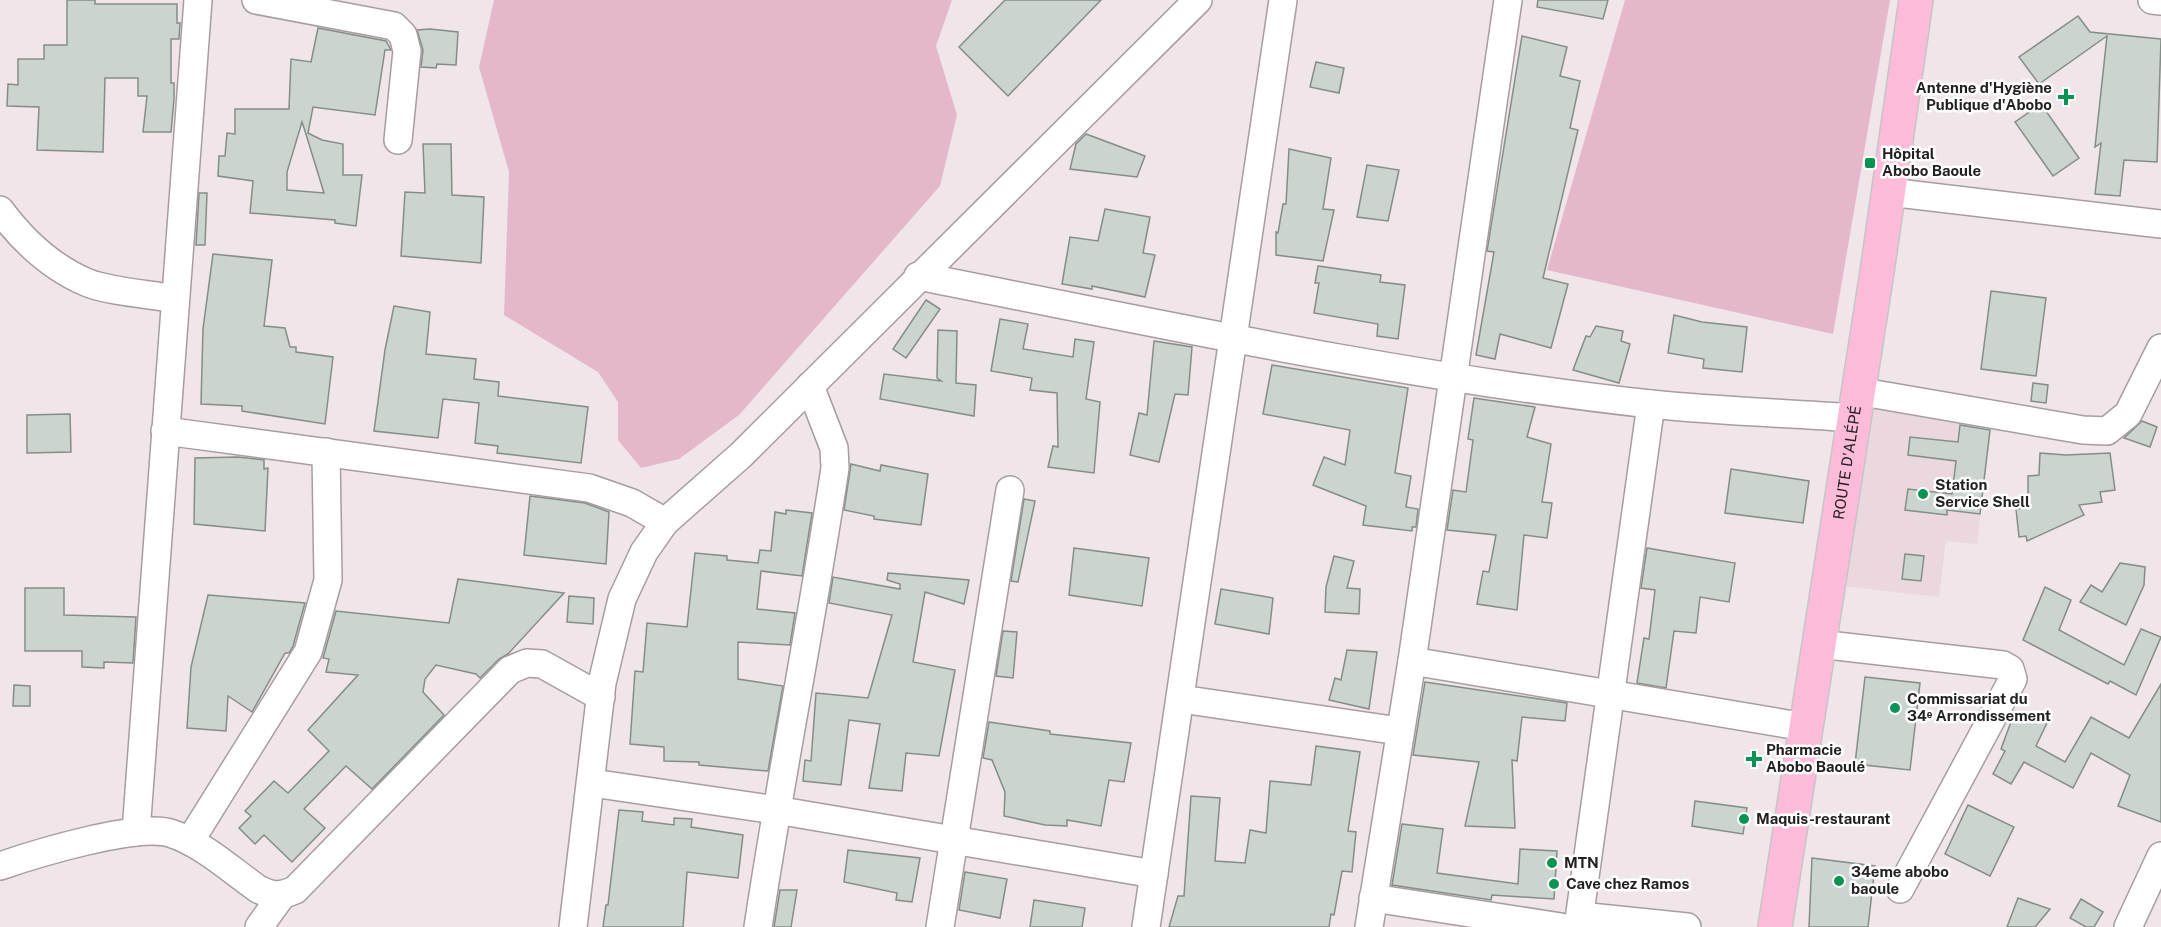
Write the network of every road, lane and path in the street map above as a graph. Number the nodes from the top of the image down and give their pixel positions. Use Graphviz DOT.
graph roads {
  1 [pos="198,0"];
  2 [pos="256,0"];
  3 [pos="1198,0"];
  4 [pos="1283,0"];
  5 [pos="1508,0"];
  6 [pos="1917,0"];
  7 [pos="2152,0"];
  8 [pos="2161,1"];
  9 [pos="398,140"];
  10 [pos="1889,192"];
  11 [pos="0,210"];
  12 [pos="2161,225"];
  13 [pos="918,276"];
  14 [pos="175,299"];
  15 [pos="1234,339"];
  16 [pos="2161,348"];
  17 [pos="1453,377"];
  18 [pos="810,386"];
  19 [pos="1651,404"];
  20 [pos="1855,404"];
  21 [pos="165,431"];
  22 [pos="326,452"];
  23 [pos="1010,490"];
  24 [pos="665,522"];
  25 [pos="1819,644"];
  26 [pos="1412,661"];
  27 [pos="1611,694"];
  28 [pos="601,697"];
  29 [pos="1181,699"];
  30 [pos="1805,727"];
  31 [pos="1399,731"];
  32 [pos="592,783"];
  33 [pos="776,810"];
  34 [pos="136,832"];
  35 [pos="190,841"];
  36 [pos="953,842"];
  37 [pos="2161,856"];
  38 [pos="0,866"];
  39 [pos="1154,874"];
  40 [pos="1900,889"];
  41 [pos="282,895"];
  42 [pos="1373,898"];
  43 [pos="1573,923"];
  44 [pos="260,927"];
  45 [pos="573,927"];
  46 [pos="758,927"];
  47 [pos="940,927"];
  48 [pos="1146,927"];
  49 [pos="1369,927"];
  50 [pos="1687,927"];
  51 [pos="1775,927"];
  52 [pos="2128,927"];
  1 -- 14 [label="street"];
  2 -- 9 [label="street"];
  3 -- 13 [label="street"];
  4 -- 15 [label="street"];
  5 -- 17 [label="street"];
  6 -- 10 [label="main road, ROUTE D'ALÉPÉ"];
  7 -- 8 [label="street"];
  10 -- 12 [label="street"];
  10 -- 20 [label="main road, ROUTE D'ALÉPÉ"];
  11 -- 14 [label="street"];
  13 -- 15 [label="street"];
  13 -- 18 [label="street"];
  14 -- 21 [label="street"];
  15 -- 17 [label="street"];
  15 -- 29 [label="street"];
  16 -- 20 [label="street"];
  17 -- 19 [label="street"];
  17 -- 26 [label="street"];
  18 -- 24 [label="street"];
  18 -- 33 [label="street"];
  19 -- 20 [label="street"];
  19 -- 27 [label="street"];
  20 -- 25 [label="main road, ROUTE D'ALÉPÉ"];
  21 -- 22 [label="street"];
  21 -- 34 [label="street"];
  22 -- 24 [label="street"];
  22 -- 35 [label="street"];
  23 -- 36 [label="street"];
  24 -- 28 [label="street"];
  25 -- 30 [label="main road, ROUTE D'ALÉPÉ"];
  25 -- 40 [label="street"];
  26 -- 27 [label="street"];
  26 -- 31 [label="street"];
  27 -- 30 [label="street"];
  27 -- 43 [label="street"];
  28 -- 32 [label="street"];
  28 -- 41 [label="street"];
  29 -- 31 [label="street"];
  29 -- 39 [label="street"];
  30 -- 51 [label="main road, ROUTE D'ALÉPÉ"];
  31 -- 42 [label="street"];
  32 -- 33 [label="street"];
  32 -- 45 [label="street"];
  33 -- 36 [label="street"];
  33 -- 46 [label="street"];
  34 -- 35 [label="street"];
  34 -- 38 [label="street"];
  35 -- 41 [label="street"];
  36 -- 39 [label="street"];
  36 -- 47 [label="street"];
  37 -- 52 [label="street"];
  39 -- 48 [label="street"];
  41 -- 44 [label="street"];
  42 -- 43 [label="street"];
  42 -- 49 [label="street"];
  43 -- 50 [label="street"];
}
